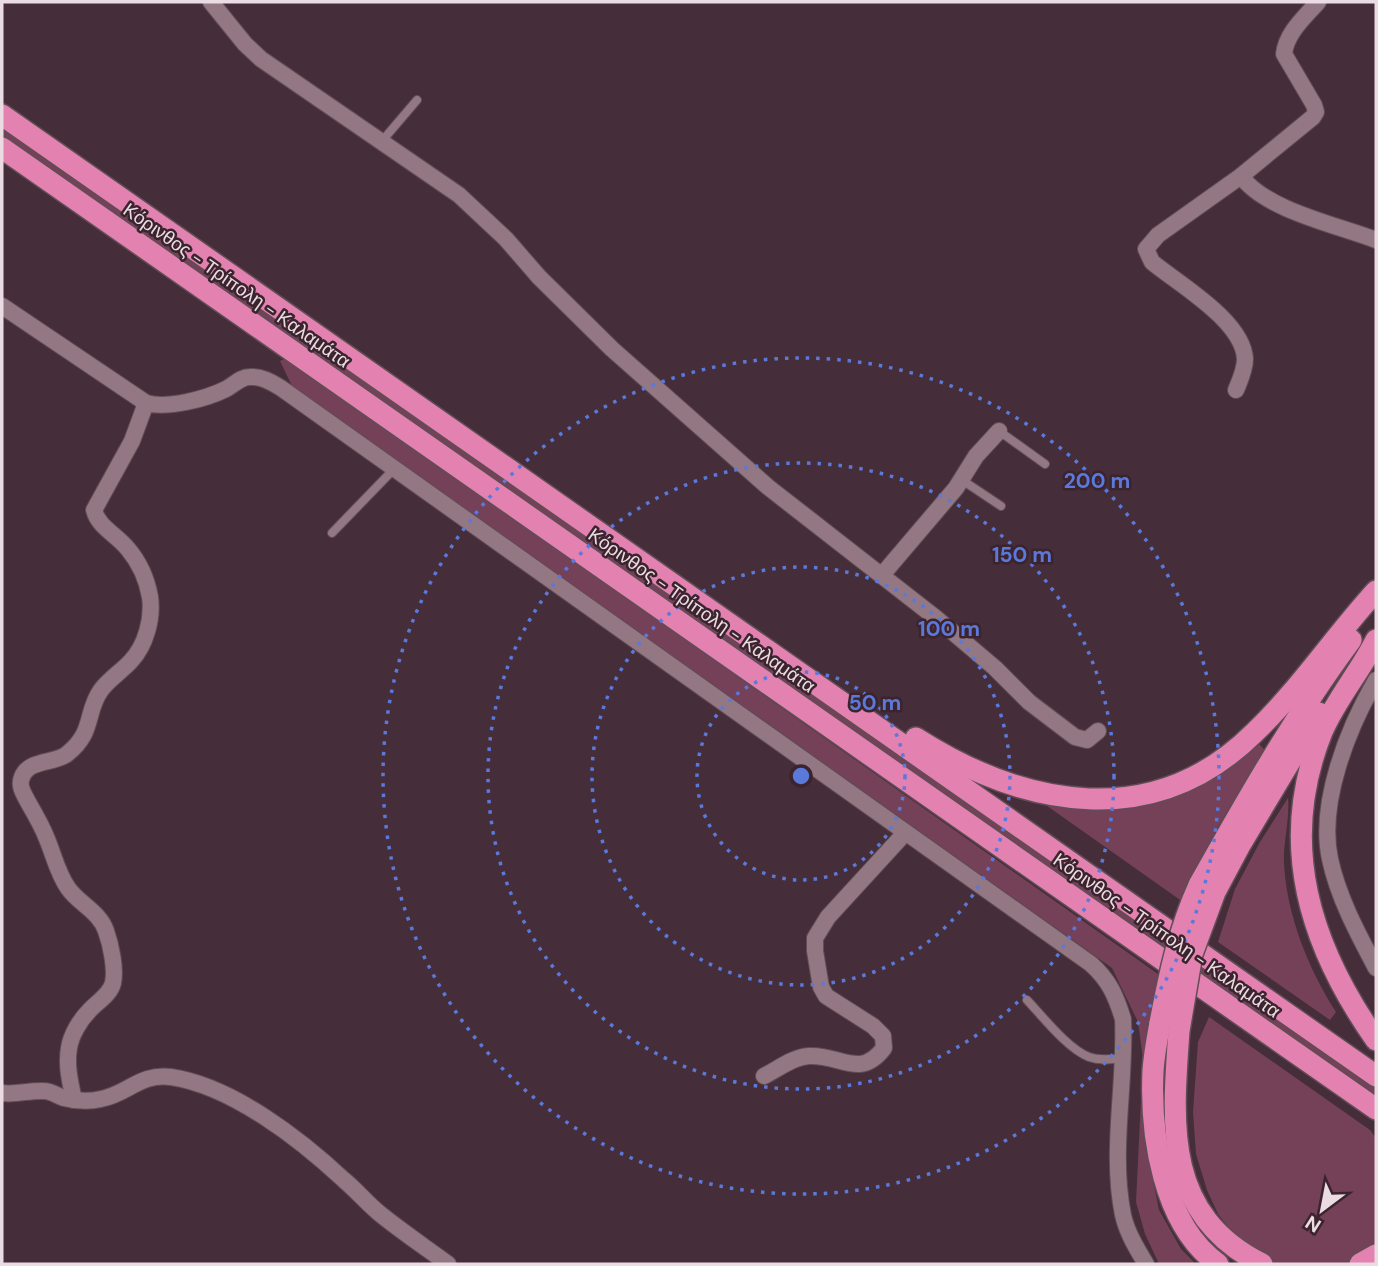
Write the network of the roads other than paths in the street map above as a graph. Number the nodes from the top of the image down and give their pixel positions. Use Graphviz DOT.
graph roads {
  1 [pos="211,2"];
  2 [pos="1318,2"];
  3 [pos="417,100"];
  4 [pos="2,115"];
  5 [pos="382,141"];
  6 [pos="2,148"];
  7 [pos="1241,176"];
  8 [pos="1376,240"];
  9 [pos="2,306"];
  10 [pos="1236,390"];
  11 [pos="146,403"];
  12 [pos="999,431"];
  13 [pos="1045,464"];
  14 [pos="394,469"];
  15 [pos="962,480"];
  16 [pos="1001,506"];
  17 [pos="332,533"];
  18 [pos="882,575"];
  19 [pos="1376,591"];
  20 [pos="1376,604"];
  21 [pos="1376,632"];
  22 [pos="1376,640"];
  23 [pos="1376,680"];
  24 [pos="813,682"];
  25 [pos="1098,731"];
  26 [pos="905,833"];
  27 [pos="1207,888"];
  28 [pos="1376,968"];
  29 [pos="1027,1000"];
  30 [pos="1169,1027"];
  31 [pos="1376,1040"];
  32 [pos="1123,1058"];
  33 [pos="1326,1074"];
  34 [pos="764,1076"];
  35 [pos="1376,1076"];
  36 [pos="2,1093"];
  37 [pos="74,1100"];
  38 [pos="1376,1109"];
  39 [pos="1376,1116"];
  40 [pos="1376,1255"];
  41 [pos="447,1264"];
  42 [pos="1146,1264"];
  43 [pos="1217,1264"];
  44 [pos="1262,1264"];
  45 [pos="1360,1264"];
  1 -- 5 [label="street"];
  2 -- 7 [label="street"];
  3 -- 5 [label="lane"];
  4 -- 24 [label="highway, Κόρινθος - Τρίπολη - Καλαμάτα"];
  5 -- 18 [label="street"];
  6 -- 33 [label="highway, Κόρινθος - Τρίπολη - Καλαμάτα"];
  7 -- 8 [label="street"];
  7 -- 10 [label="street"];
  9 -- 11 [label="street"];
  11 -- 14 [label="street"];
  11 -- 37 [label="street"];
  12 -- 13 [label="lane"];
  12 -- 15 [label="street"];
  14 -- 17 [label="lane"];
  14 -- 26 [label="street"];
  15 -- 16 [label="lane"];
  15 -- 18 [label="street"];
  18 -- 25 [label="street"];
  19 -- 24 [label="highway"];
  20 -- 27 [label="highway"];
  21 -- 27 [label="highway"];
  22 -- 31 [label="highway"];
  23 -- 28 [label="street"];
  24 -- 35 [label="highway, Κόρινθος - Τρίπολη - Καλαμάτα"];
  26 -- 32 [label="street"];
  26 -- 34 [label="street"];
  27 -- 30 [label="highway, bridge"];
  29 -- 32 [label="lane"];
  30 -- 43 [label="highway"];
  30 -- 44 [label="highway"];
  32 -- 42 [label="street"];
  33 -- 38 [label="highway, Κόρινθος - Τρίπολη - Καλαμάτα"];
  33 -- 39 [label="highway"];
  36 -- 37 [label="street"];
  37 -- 41 [label="street"];
  40 -- 45 [label="highway"];
}
